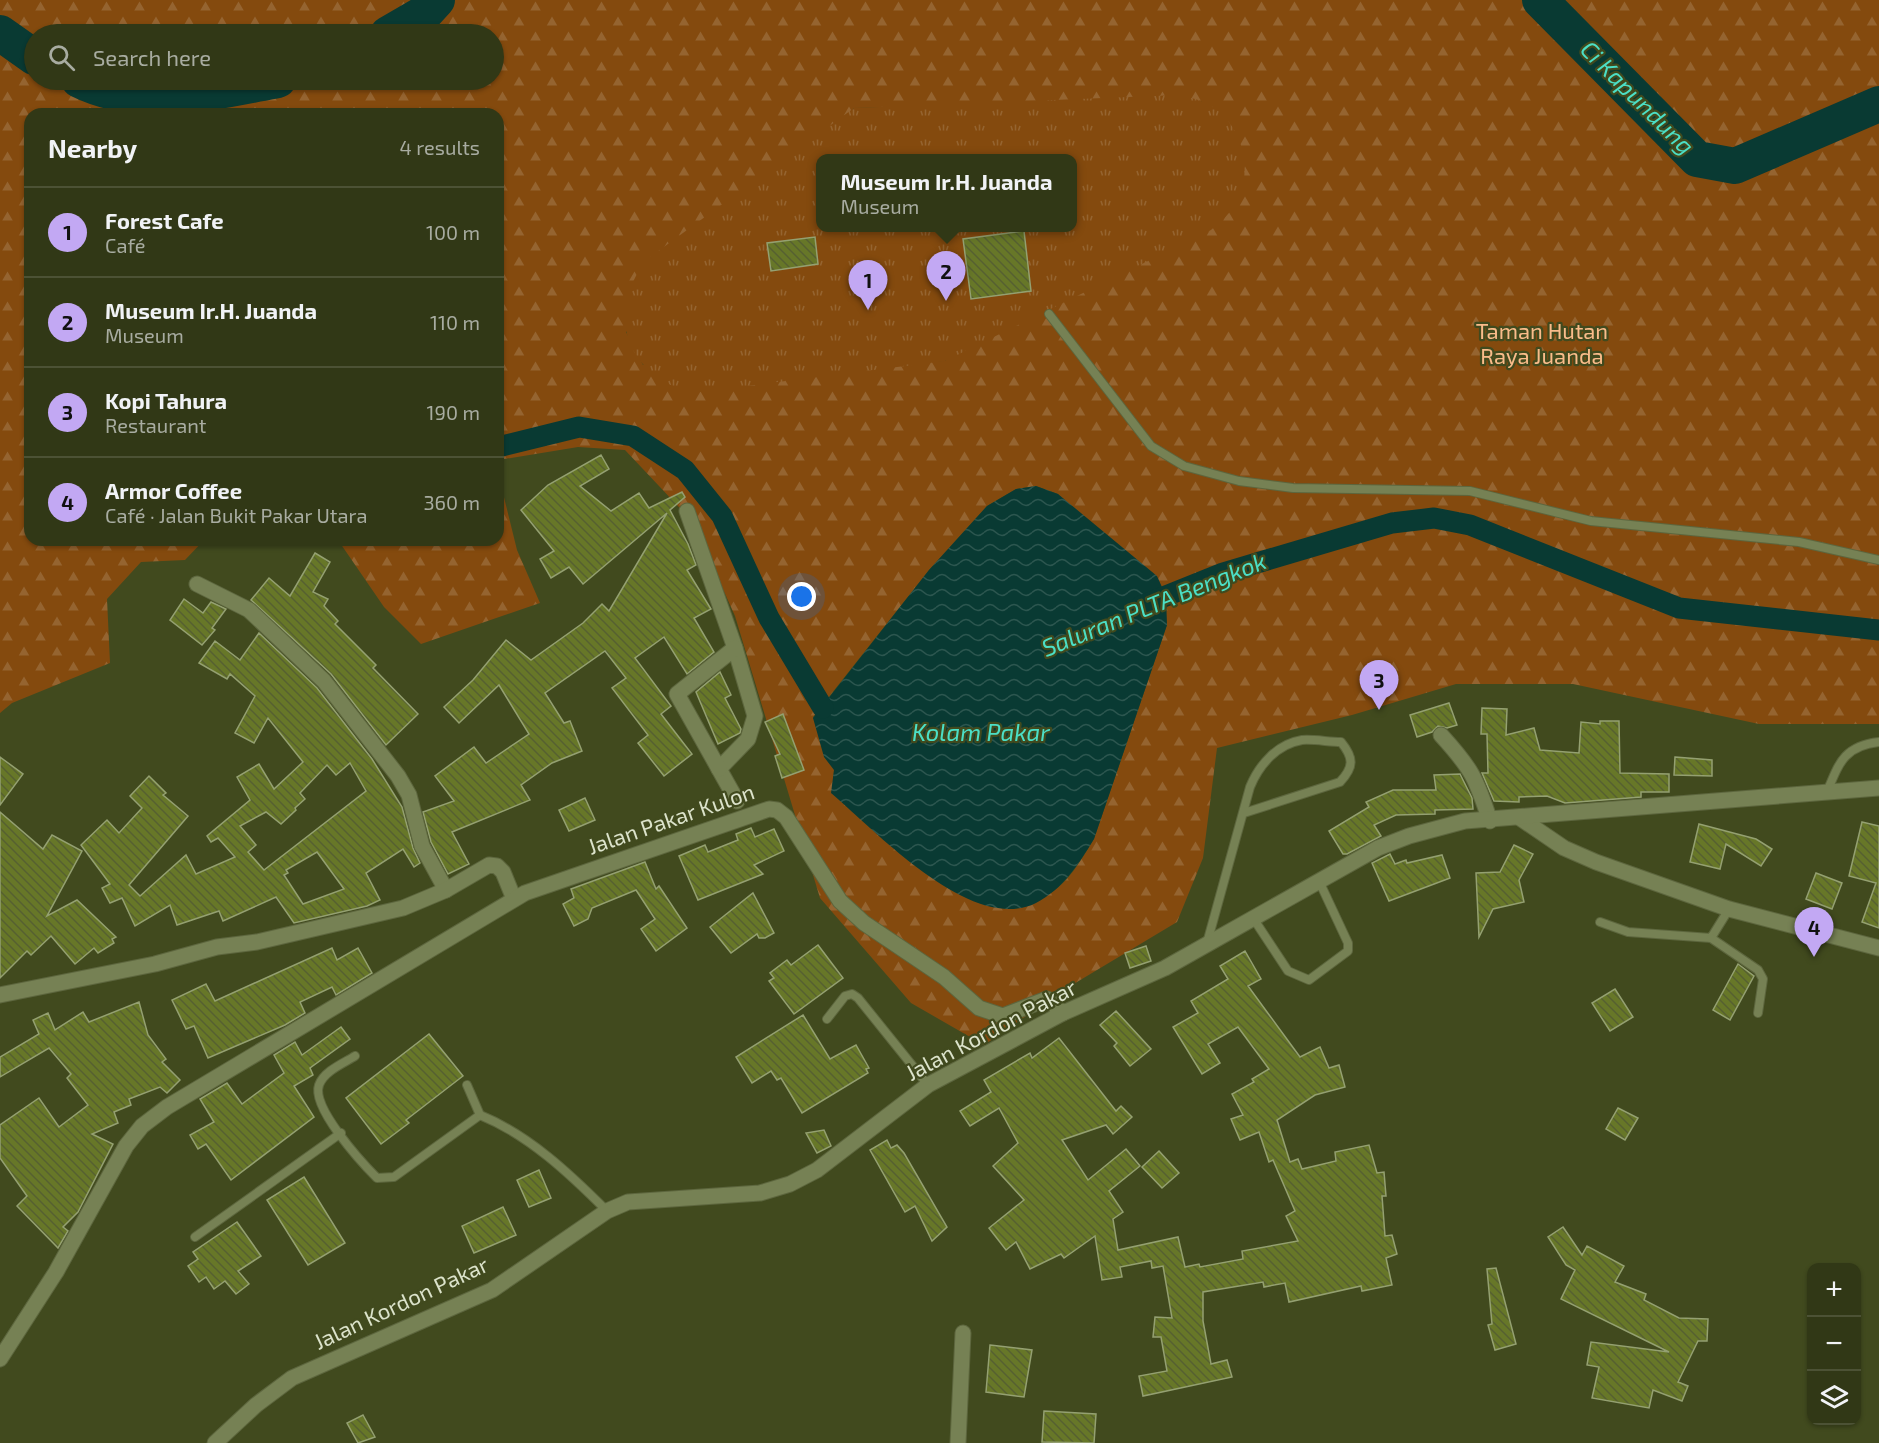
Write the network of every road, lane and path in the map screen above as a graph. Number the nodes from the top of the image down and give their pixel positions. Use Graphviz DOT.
graph roads {
  1 [pos="1049,314"];
  2 [pos="687,511"];
  3 [pos="1879,560"];
  4 [pos="197,584"];
  5 [pos="735,648"];
  6 [pos="1441,735"];
  7 [pos="1879,742"];
  8 [pos="719,769"];
  9 [pos="1879,788"];
  10 [pos="1827,792"];
  11 [pos="737,801"];
  12 [pos="1244,813"];
  13 [pos="1520,818"];
  14 [pos="1490,821"];
  15 [pos="1319,881"];
  16 [pos="446,890"];
  17 [pos="520,896"];
  18 [pos="1730,909"];
  19 [pos="1253,918"];
  20 [pos="1600,922"];
  21 [pos="1711,938"];
  22 [pos="1207,944"];
  23 [pos="1879,948"];
  24 [pos="0,995"];
  25 [pos="1063,1013"];
  26 [pos="1758,1013"];
  27 [pos="826,1019"];
  28 [pos="355,1056"];
  29 [pos="466,1085"];
  30 [pos="928,1085"];
  31 [pos="480,1115"];
  32 [pos="341,1133"];
  33 [pos="607,1211"];
  34 [pos="195,1237"];
  35 [pos="963,1333"];
  36 [pos="0,1359"];
  37 [pos="215,1443"];
  38 [pos="958,1443"];
  1 -- 3 [label="lane"];
  2 -- 5 [label="street"];
  4 -- 16 [label="street"];
  5 -- 8 [label="street"];
  5 -- 8 [label="street"];
  6 -- 14 [label="street"];
  7 -- 10 [label="lane"];
  8 -- 11 [label="street"];
  9 -- 10 [label="street, Jalan Kordon Pakar"];
  10 -- 13 [label="street, Jalan Kordon Pakar"];
  12 -- 12 [label="lane"];
  12 -- 22 [label="lane"];
  13 -- 14 [label="street, Jalan Kordon Pakar"];
  13 -- 18 [label="street"];
  14 -- 15 [label="street, Jalan Kordon Pakar"];
  15 -- 19 [label="street, Jalan Kordon Pakar"];
  15 -- 19 [label="lane"];
  16 -- 17 [label="street"];
  16 -- 24 [label="street"];
  17 -- 25 [label="street, Jalan Pakar Kulon"];
  17 -- 36 [label="street"];
  18 -- 21 [label="lane"];
  18 -- 23 [label="street"];
  19 -- 22 [label="street, Jalan Kordon Pakar"];
  20 -- 21 [label="lane"];
  21 -- 26 [label="lane"];
  22 -- 25 [label="street, Jalan Kordon Pakar"];
  25 -- 30 [label="street, Jalan Kordon Pakar"];
  27 -- 30 [label="lane"];
  28 -- 32 [label="lane"];
  29 -- 31 [label="lane"];
  30 -- 33 [label="street, Jalan Kordon Pakar"];
  31 -- 32 [label="lane"];
  31 -- 33 [label="lane"];
  32 -- 34 [label="lane"];
  33 -- 37 [label="street, Jalan Kordon Pakar"];
  35 -- 38 [label="street"];
}
